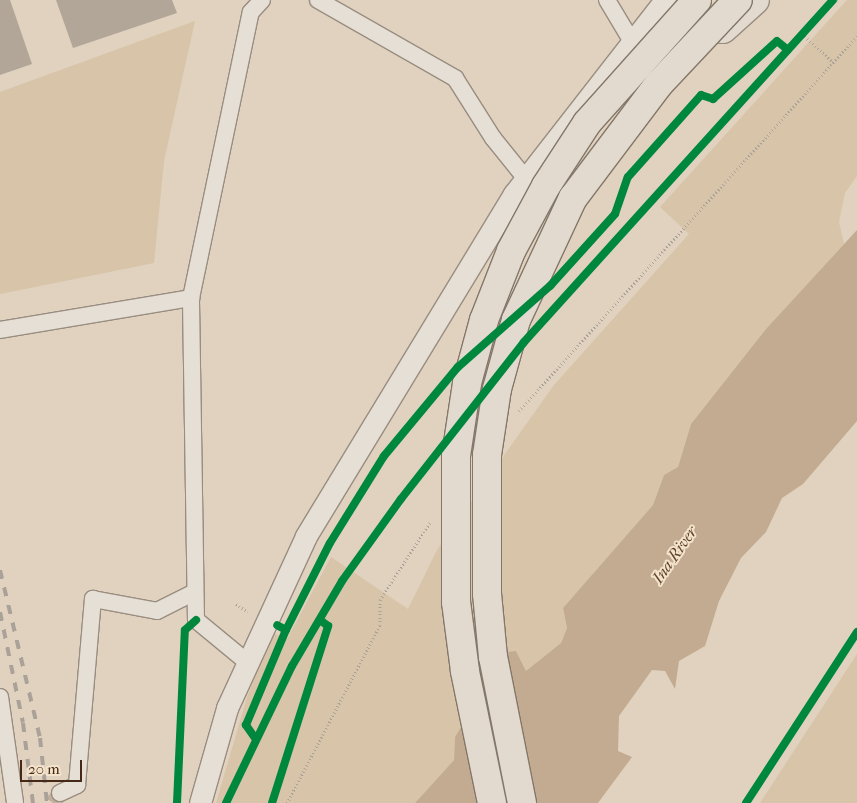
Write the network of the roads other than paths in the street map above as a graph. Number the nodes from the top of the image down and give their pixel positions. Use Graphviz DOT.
graph roads {
  1 [pos="262,0"];
  2 [pos="318,0"];
  3 [pos="607,0"];
  4 [pos="665,0"];
  5 [pos="697,0"];
  6 [pos="738,0"];
  7 [pos="755,0"];
  8 [pos="630,40"];
  9 [pos="658,84"];
  10 [pos="526,178"];
  11 [pos="191,298"];
  12 [pos="0,330"];
  13 [pos="195,592"];
  14 [pos="247,662"];
  15 [pos="0,696"];
  16 [pos="60,793"];
  17 [pos="15,803"];
  18 [pos="200,803"];
  19 [pos="492,803"];
  20 [pos="522,803"];
  1 -- 11 [label="street"];
  2 -- 10 [label="street"];
  3 -- 8 [label="street"];
  4 -- 8 [label="street"];
  5 -- 19 [label="highway, bridge"];
  6 -- 9 [label="highway, bridge"];
  7 -- 9 [label="highway, bridge"];
  8 -- 10 [label="street"];
  9 -- 20 [label="highway, bridge"];
  10 -- 14 [label="street"];
  11 -- 12 [label="street"];
  11 -- 13 [label="street"];
  13 -- 14 [label="street"];
  13 -- 16 [label="street"];
  14 -- 18 [label="street"];
  15 -- 17 [label="street"];
}
